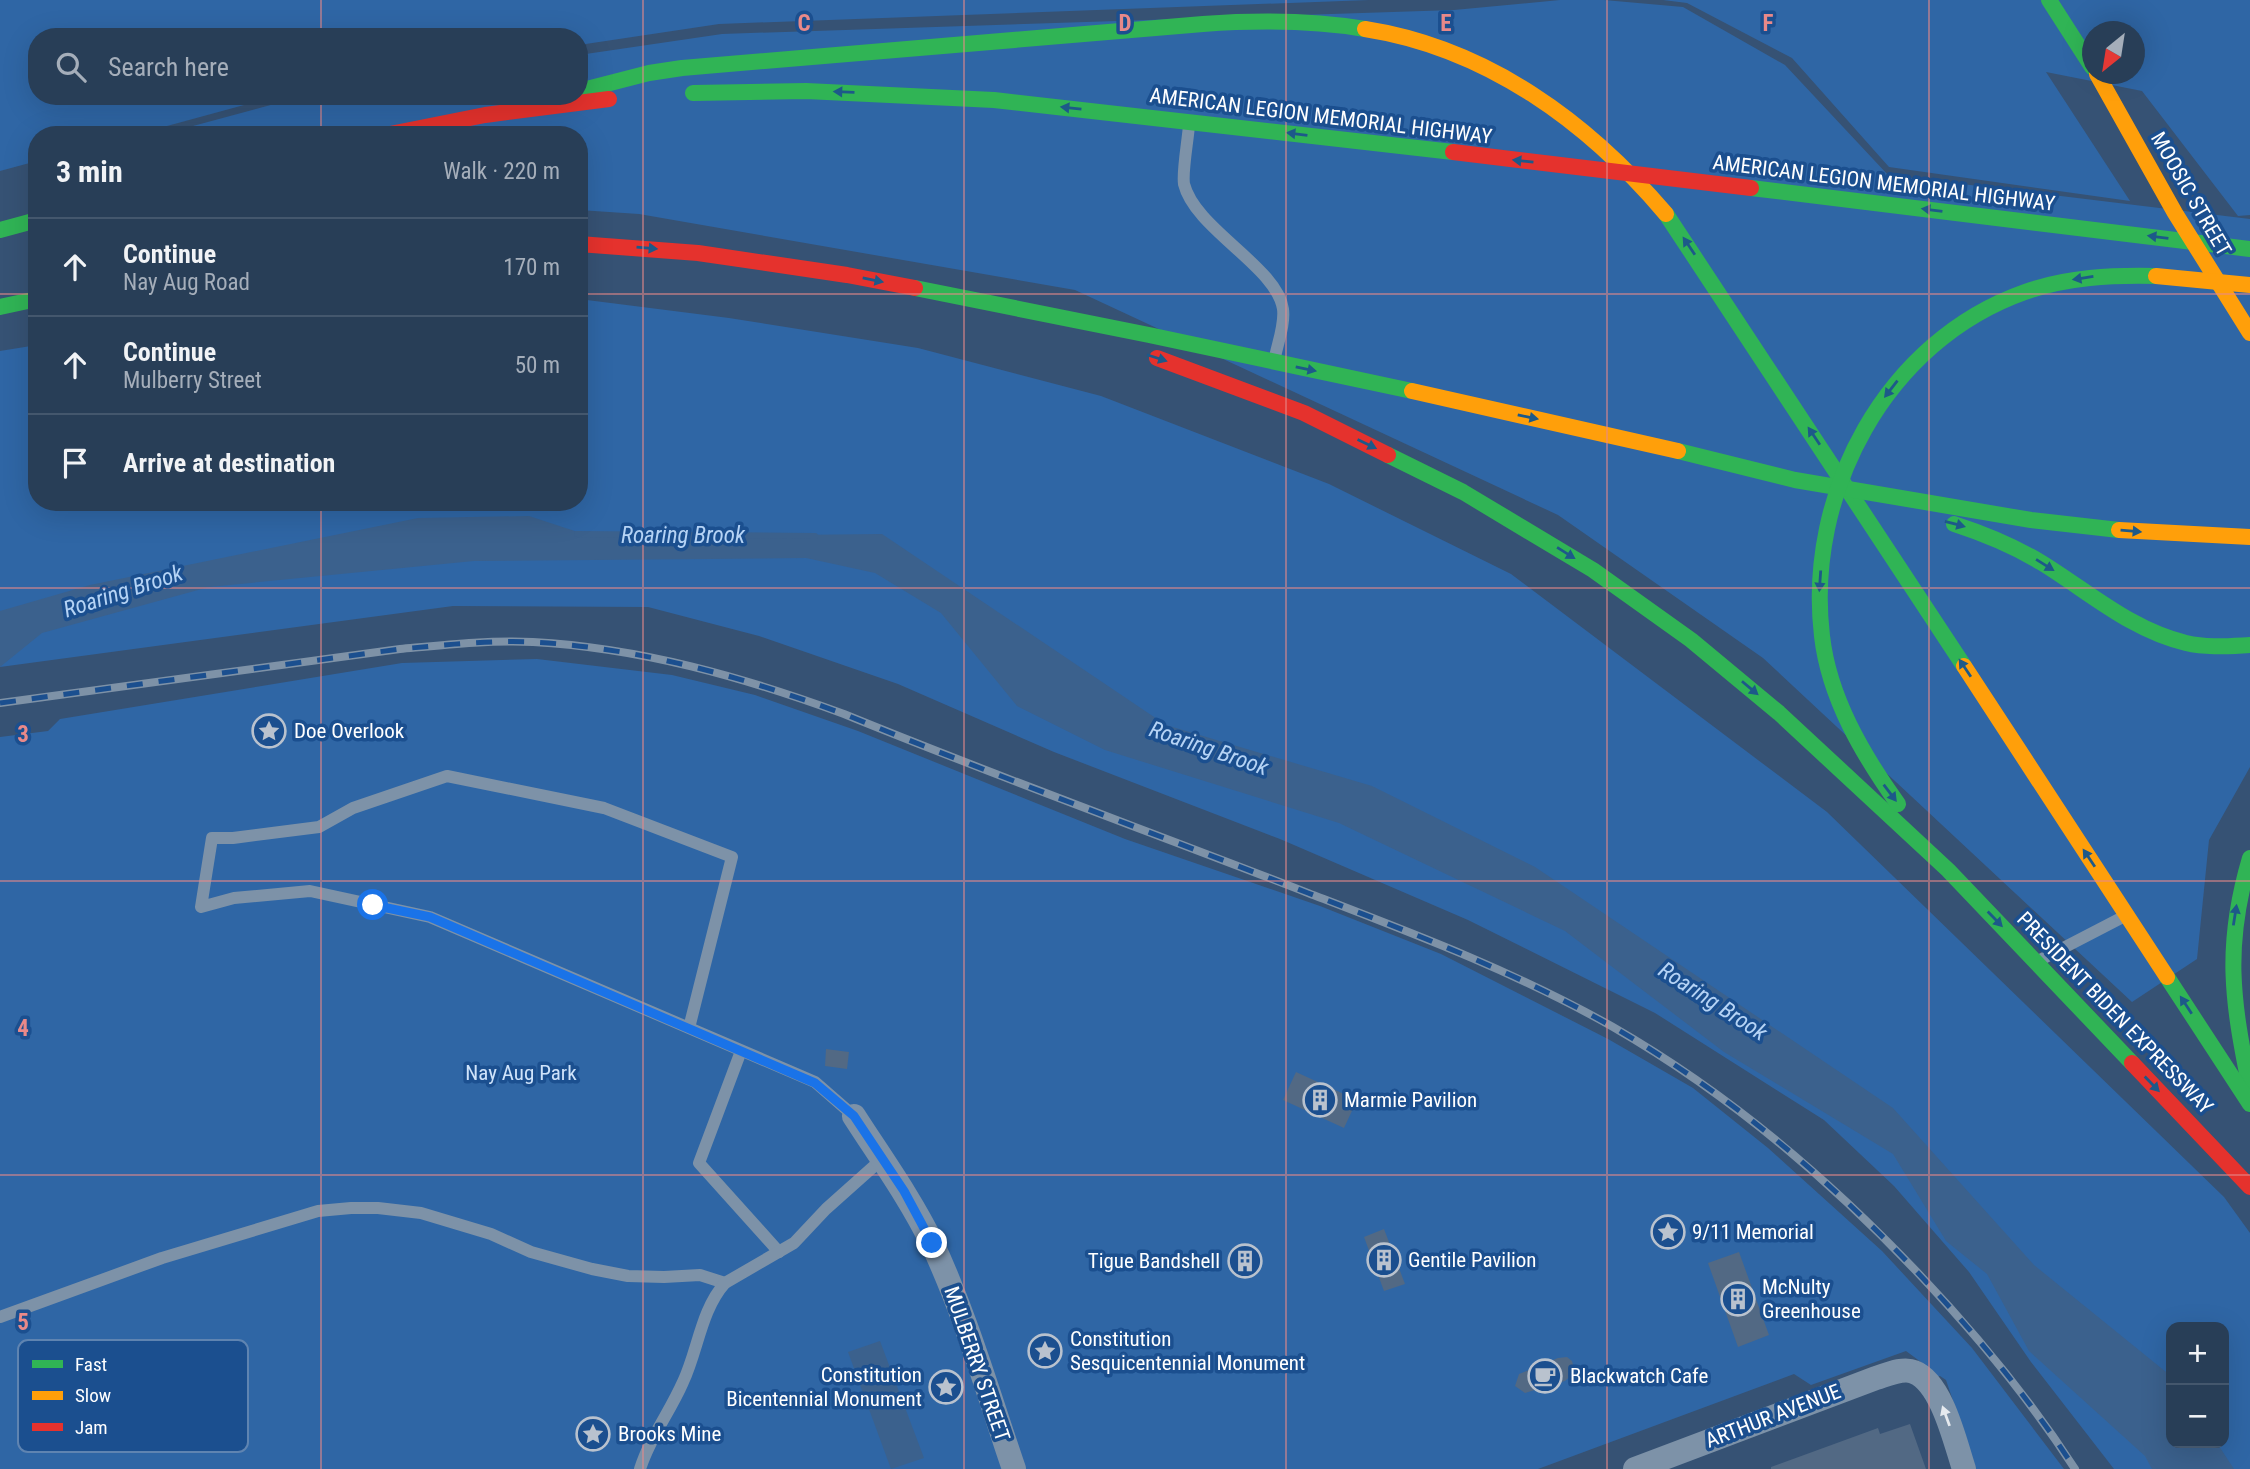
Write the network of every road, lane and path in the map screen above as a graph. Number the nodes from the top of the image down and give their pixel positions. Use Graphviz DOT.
graph roads {
  1 [pos="2049,0"];
  2 [pos="2082,51"];
  3 [pos="2103,84"];
  4 [pos="2105,84"];
  5 [pos="588,89"];
  6 [pos="681,93"];
  7 [pos="628,97"];
  8 [pos="588,102"];
  9 [pos="524,105"];
  10 [pos="564,105"];
  11 [pos="485,115"];
  12 [pos="1189,122"];
  13 [pos="430,126"];
  14 [pos="2158,151"];
  15 [pos="28,222"];
  16 [pos="2214,225"];
  17 [pos="0,230"];
  18 [pos="588,245"];
  19 [pos="2250,248"];
  20 [pos="2246,275"];
  21 [pos="28,301"];
  22 [pos="999,305"];
  23 [pos="0,307"];
  24 [pos="2250,333"];
  25 [pos="1115,345"];
  26 [pos="1139,352"];
  27 [pos="1273,362"];
  28 [pos="1787,478"];
  29 [pos="2250,537"];
  30 [pos="2250,645"];
  31 [pos="2250,858"];
  32 [pos="1948,870"];
  33 [pos="2127,915"];
  34 [pos="2037,962"];
  35 [pos="689,1028"];
  36 [pos="741,1051"];
  37 [pos="2250,1088"];
  38 [pos="2250,1104"];
  39 [pos="854,1116"];
  40 [pos="882,1159"];
  41 [pos="2250,1187"];
  42 [pos="779,1252"];
  43 [pos="725,1283"];
  44 [pos="0,1317"];
  45 [pos="640,1469"];
  46 [pos="1014,1469"];
  47 [pos="1635,1469"];
  48 [pos="1964,1469"];
  1 -- 2 [label="main road, MOOSIC STREET"];
  3 -- 24 [label="main road, MOOSIC STREET"];
  4 -- 14 [label="main road, MOOSIC STREET"];
  33 -- 5 [label="main road, one-way"];
  12 -- 6 [label="main road, AMERICAN LEGION MEMORIAL HIGHWAY, one-way"];
  7 -- 8 [label="main road"];
  9 -- 11 [label="main road"];
  10 -- 11 [label="main road"];
  11 -- 13 [label="main road"];
  19 -- 12 [label="main road, AMERICAN LEGION MEMORIAL HIGHWAY, one-way"];
  12 -- 27 [label="lane"];
  15 -- 17 [label="main road"];
  16 -- 20 [label="main road, MOOSIC STREET"];
  18 -- 22 [label="main road, one-way"];
  20 -- 32 [label="main road, one-way"];
  21 -- 23 [label="main road"];
  22 -- 25 [label="main road"];
  22 -- 27 [label="main road"];
  26 -- 32 [label="main road, one-way"];
  27 -- 28 [label="main road, one-way"];
  28 -- 29 [label="main road, one-way"];
  28 -- 30 [label="main road, one-way"];
  37 -- 31 [label="main road, one-way"];
  32 -- 34 [label="main road, PRESIDENT BIDEN EXPRESSWAY, one-way"];
  33 -- 34 [label="lane"];
  38 -- 33 [label="main road, one-way"];
  34 -- 41 [label="main road, PRESIDENT BIDEN EXPRESSWAY, one-way"];
  35 -- 35 [label="lane"];
  35 -- 36 [label="lane"];
  36 -- 39 [label="lane"];
  36 -- 42 [label="lane"];
  39 -- 40 [label="street, MULBERRY STREET"];
  40 -- 42 [label="lane"];
  40 -- 46 [label="street, MULBERRY STREET"];
  42 -- 43 [label="lane"];
  43 -- 44 [label="lane"];
  43 -- 45 [label="lane"];
  48 -- 47 [label="street, ARTHUR AVENUE, one-way"];
}
